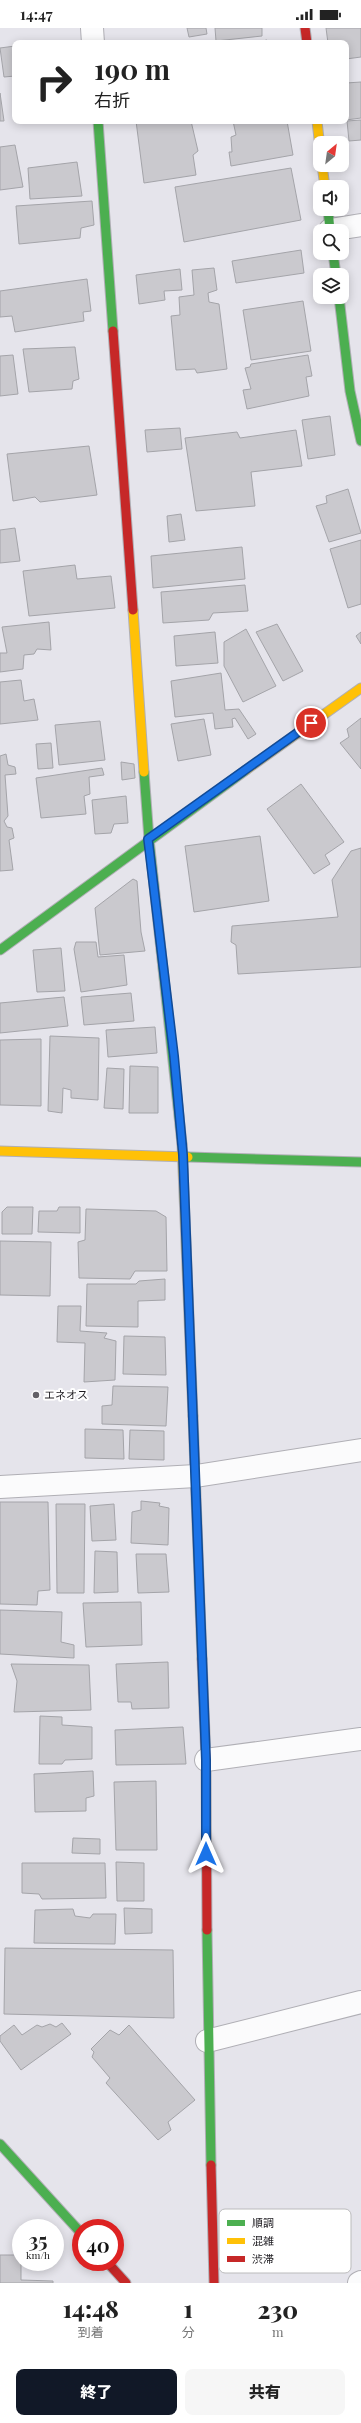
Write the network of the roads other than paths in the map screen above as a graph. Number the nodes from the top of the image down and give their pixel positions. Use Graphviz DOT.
graph roads {
  1 [pos="92,28"];
  2 [pos="305,28"];
  3 [pos="93,40"];
  4 [pos="307,40"];
  5 [pos="98,124"];
  6 [pos="317,124"];
  7 [pos="319,136"];
  8 [pos="329,223"];
  9 [pos="361,225"];
  10 [pos="340,304"];
  11 [pos="361,441"];
  12 [pos="361,688"];
  13 [pos="148,839"];
  14 [pos="0,950"];
  15 [pos="0,1151"];
  16 [pos="183,1155"];
  17 [pos="361,1162"];
  18 [pos="361,1450"];
  19 [pos="196,1476"];
  20 [pos="0,1487"];
  21 [pos="361,1739"];
  22 [pos="206,1760"];
  23 [pos="361,2002"];
  24 [pos="207,2041"];
  25 [pos="0,2144"];
  26 [pos="72,2223"];
  27 [pos="115,2271"];
  28 [pos="126,2283"];
  29 [pos="214,2283"];
  1 -- 3 [label="street"];
  2 -- 4 [label="street"];
  5 -- 13 [label="street"];
  6 -- 7 [label="street"];
  8 -- 9 [label="street"];
  10 -- 11 [label="street"];
  12 -- 13 [label="street"];
  13 -- 14 [label="street"];
  13 -- 16 [label="street"];
  15 -- 16 [label="street"];
  16 -- 17 [label="street"];
  16 -- 19 [label="street"];
  18 -- 19 [label="street"];
  19 -- 20 [label="street"];
  19 -- 22 [label="street"];
  21 -- 22 [label="street"];
  22 -- 24 [label="street"];
  23 -- 24 [label="street"];
  24 -- 29 [label="street"];
  25 -- 26 [label="street"];
  27 -- 28 [label="street"];
}
